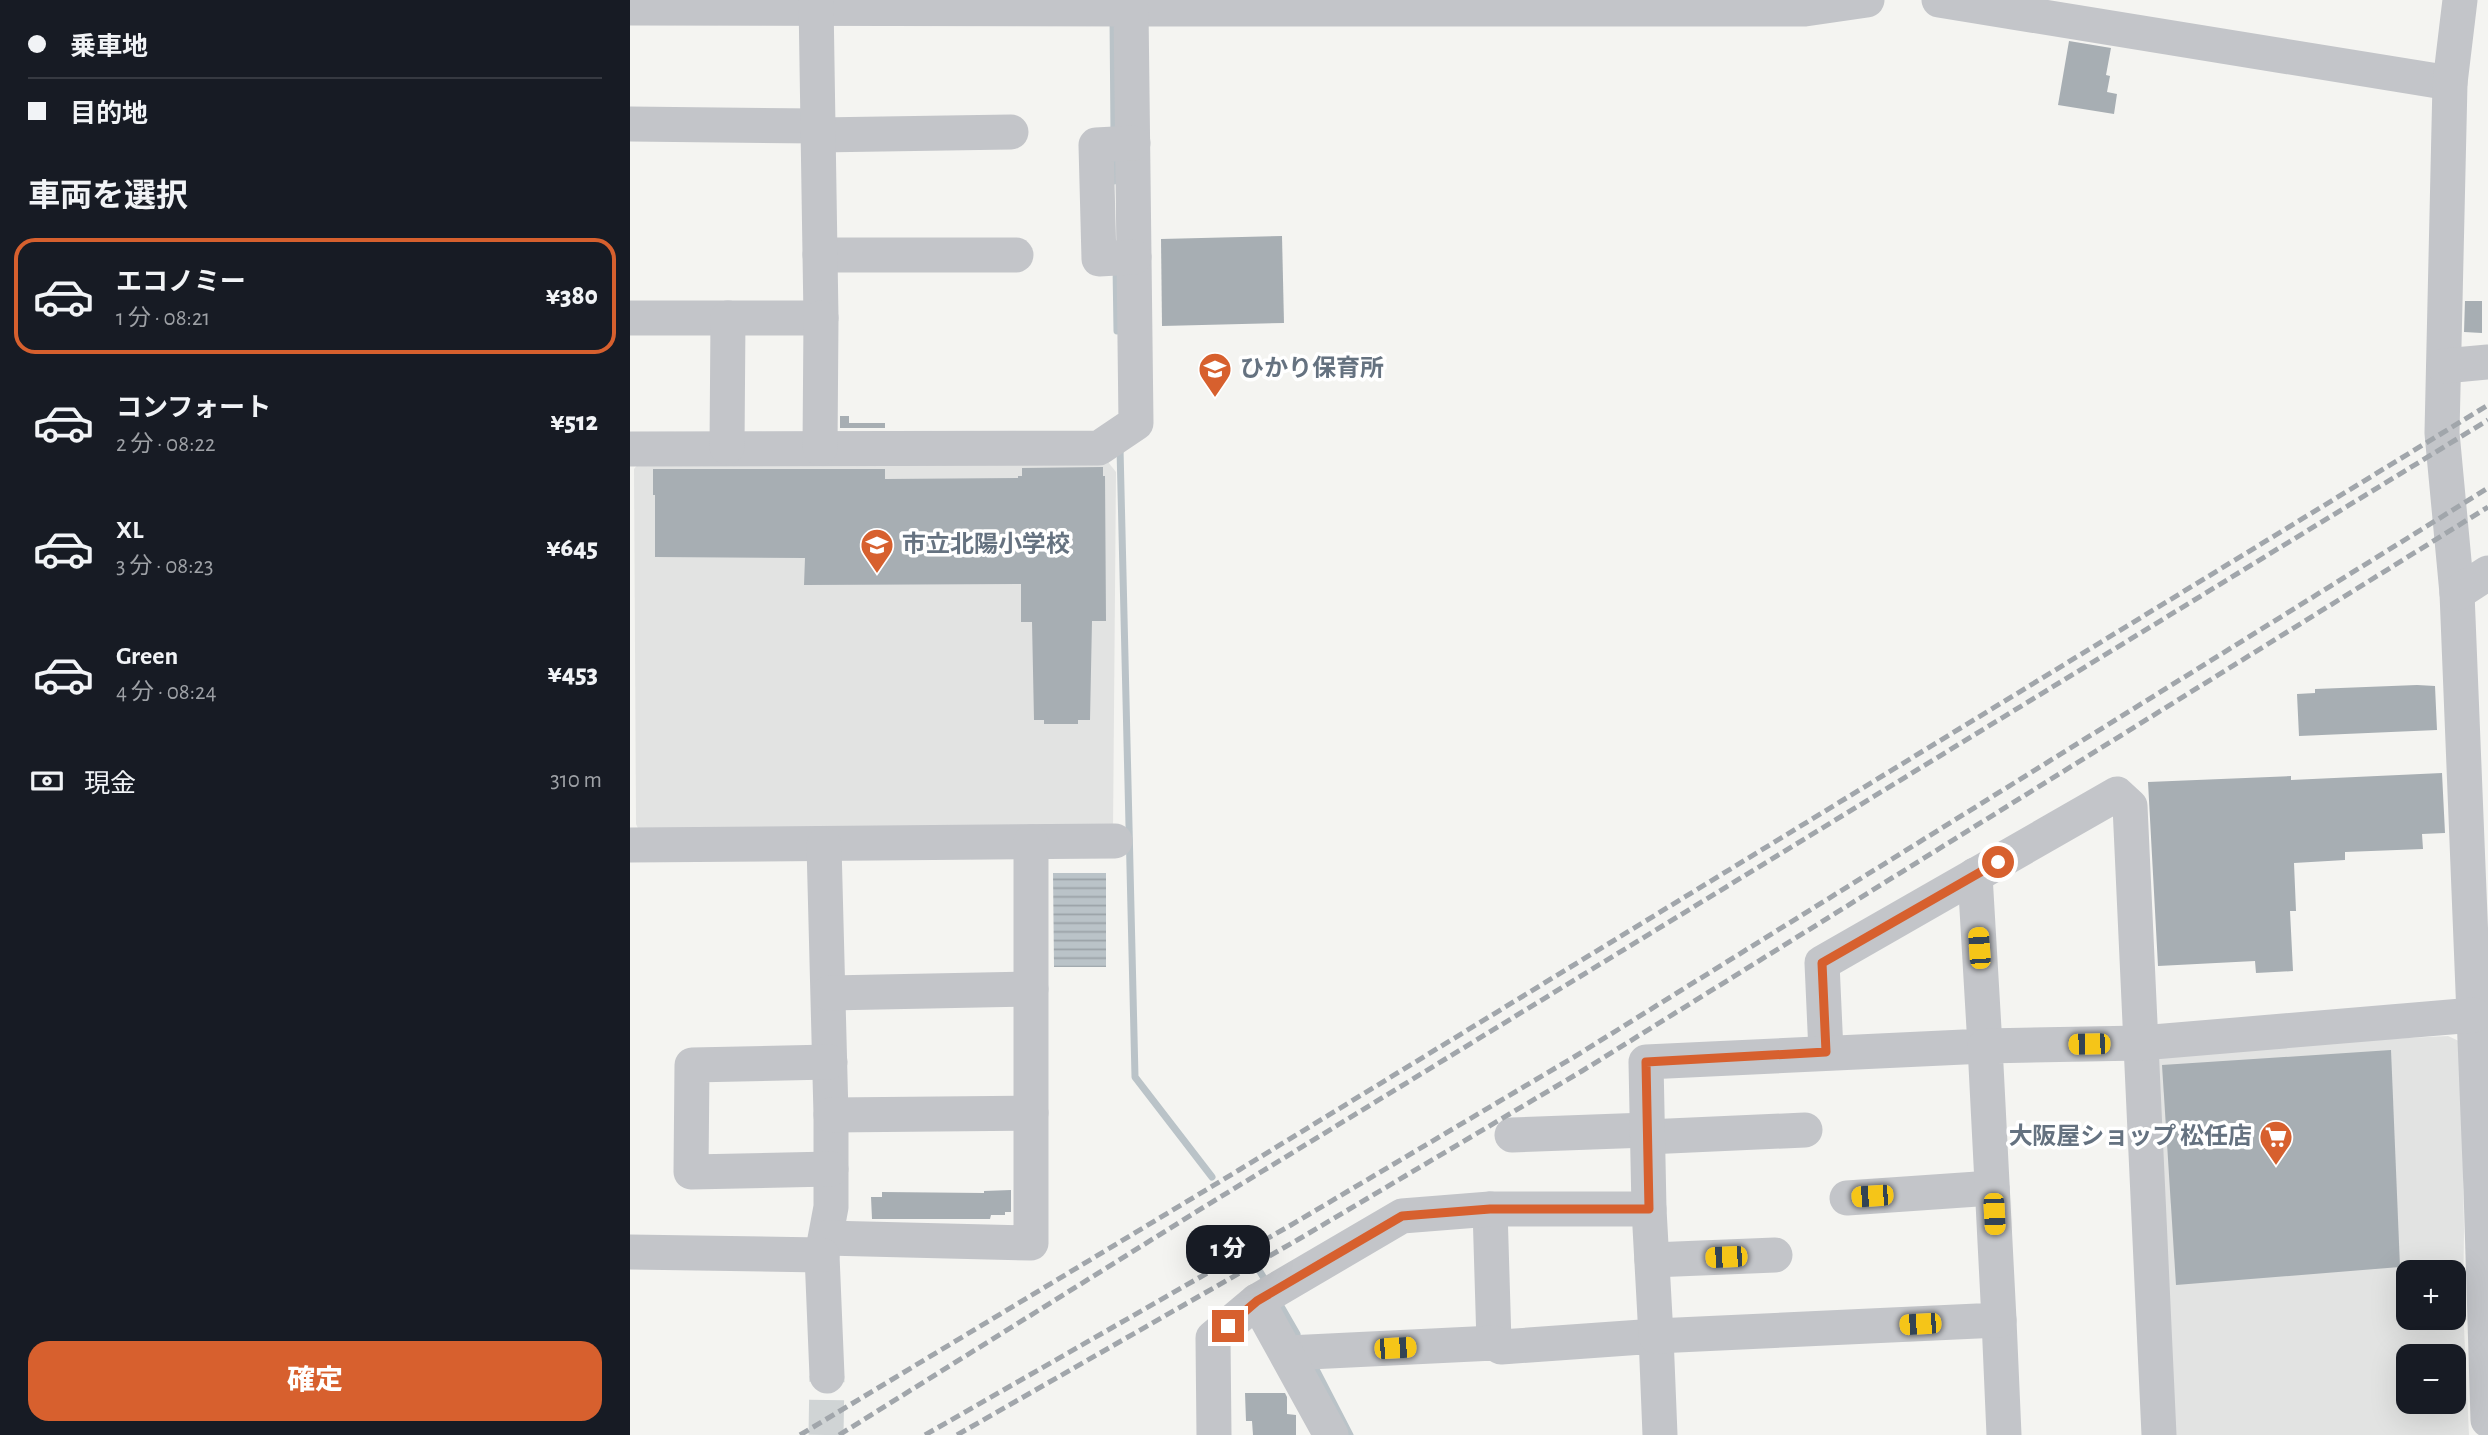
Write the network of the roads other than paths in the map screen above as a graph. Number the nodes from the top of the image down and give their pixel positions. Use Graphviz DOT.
graph roads {
  1 [pos="1867,0"];
  2 [pos="1939,0"];
  3 [pos="2460,0"];
  4 [pos="710,4"];
  5 [pos="816,4"];
  6 [pos="1026,4"];
  7 [pos="1122,6"];
  8 [pos="630,8"];
  9 [pos="2450,83"];
  10 [pos="630,124"];
  11 [pos="818,130"];
  12 [pos="1011,132"];
  13 [pos="1133,143"];
  14 [pos="820,255"];
  15 [pos="1016,255"];
  16 [pos="1134,257"];
  17 [pos="630,318"];
  18 [pos="728,318"];
  19 [pos="821,318"];
  20 [pos="2488,362"];
  21 [pos="2444,366"];
  22 [pos="727,447"];
  23 [pos="820,447"];
  24 [pos="630,449"];
  25 [pos="2488,573"];
  26 [pos="2457,593"];
  27 [pos="1115,841"];
  28 [pos="1031,842"];
  29 [pos="630,845"];
  30 [pos="824,845"];
  31 [pos="1975,875"];
  32 [pos="1031,989"];
  33 [pos="829,993"];
  34 [pos="2474,1015"];
  35 [pos="2141,1043"];
  36 [pos="1985,1046"];
  37 [pos="1826,1052"];
  38 [pos="830,1062"];
  39 [pos="1031,1113"];
  40 [pos="831,1115"];
  41 [pos="1805,1130"];
  42 [pos="1647,1133"];
  43 [pos="1512,1135"];
  44 [pos="831,1169"];
  45 [pos="1992,1188"];
  46 [pos="1847,1198"];
  47 [pos="1490,1209"];
  48 [pos="1649,1209"];
  49 [pos="824,1247"];
  50 [pos="630,1252"];
  51 [pos="1776,1255"];
  52 [pos="1652,1260"];
  53 [pos="1257,1301"];
  54 [pos="1999,1320"];
  55 [pos="1656,1336"];
  56 [pos="1493,1343"];
  57 [pos="1288,1353"];
  58 [pos="827,1376"];
  59 [pos="2488,1420"];
  60 [pos="1214,1435"];
  61 [pos="1331,1435"];
  62 [pos="1660,1435"];
  63 [pos="2004,1435"];
  64 [pos="2159,1435"];
  1 -- 7 [label="street"];
  2 -- 9 [label="street"];
  3 -- 9 [label="street"];
  4 -- 5 [label="street"];
  4 -- 8 [label="street"];
  5 -- 6 [label="street"];
  5 -- 11 [label="street"];
  6 -- 7 [label="street"];
  7 -- 13 [label="street"];
  9 -- 21 [label="street"];
  10 -- 11 [label="street"];
  11 -- 12 [label="street"];
  11 -- 14 [label="street"];
  13 -- 16 [label="street"];
  13 -- 16 [label="street"];
  14 -- 15 [label="street"];
  14 -- 19 [label="street"];
  16 -- 23 [label="street"];
  17 -- 18 [label="street"];
  18 -- 19 [label="street"];
  18 -- 22 [label="street"];
  19 -- 23 [label="street"];
  20 -- 21 [label="street"];
  21 -- 26 [label="street"];
  22 -- 23 [label="street"];
  22 -- 24 [label="street"];
  25 -- 26 [label="street"];
  26 -- 34 [label="street"];
  27 -- 28 [label="street"];
  28 -- 30 [label="street"];
  28 -- 32 [label="street"];
  29 -- 30 [label="street"];
  30 -- 33 [label="street"];
  31 -- 35 [label="street"];
  31 -- 36 [label="street"];
  31 -- 37 [label="street"];
  32 -- 33 [label="street"];
  32 -- 39 [label="street"];
  33 -- 38 [label="street"];
  34 -- 35 [label="street"];
  34 -- 59 [label="street"];
  35 -- 36 [label="street"];
  35 -- 64 [label="street"];
  36 -- 37 [label="street"];
  36 -- 45 [label="street"];
  37 -- 42 [label="street"];
  38 -- 40 [label="street"];
  38 -- 44 [label="street"];
  39 -- 40 [label="street"];
  39 -- 49 [label="street"];
  40 -- 44 [label="street"];
  41 -- 42 [label="street"];
  42 -- 43 [label="street"];
  42 -- 48 [label="street"];
  44 -- 49 [label="street"];
  45 -- 46 [label="street"];
  45 -- 54 [label="street"];
  47 -- 48 [label="street"];
  47 -- 53 [label="street"];
  47 -- 56 [label="street"];
  48 -- 52 [label="street"];
  49 -- 50 [label="street"];
  49 -- 58 [label="street"];
  51 -- 52 [label="street"];
  52 -- 55 [label="street"];
  53 -- 57 [label="street"];
  53 -- 60 [label="street"];
  54 -- 55 [label="street"];
  54 -- 63 [label="street"];
  55 -- 56 [label="street"];
  55 -- 62 [label="street"];
  56 -- 57 [label="street"];
  57 -- 61 [label="street"];
}
